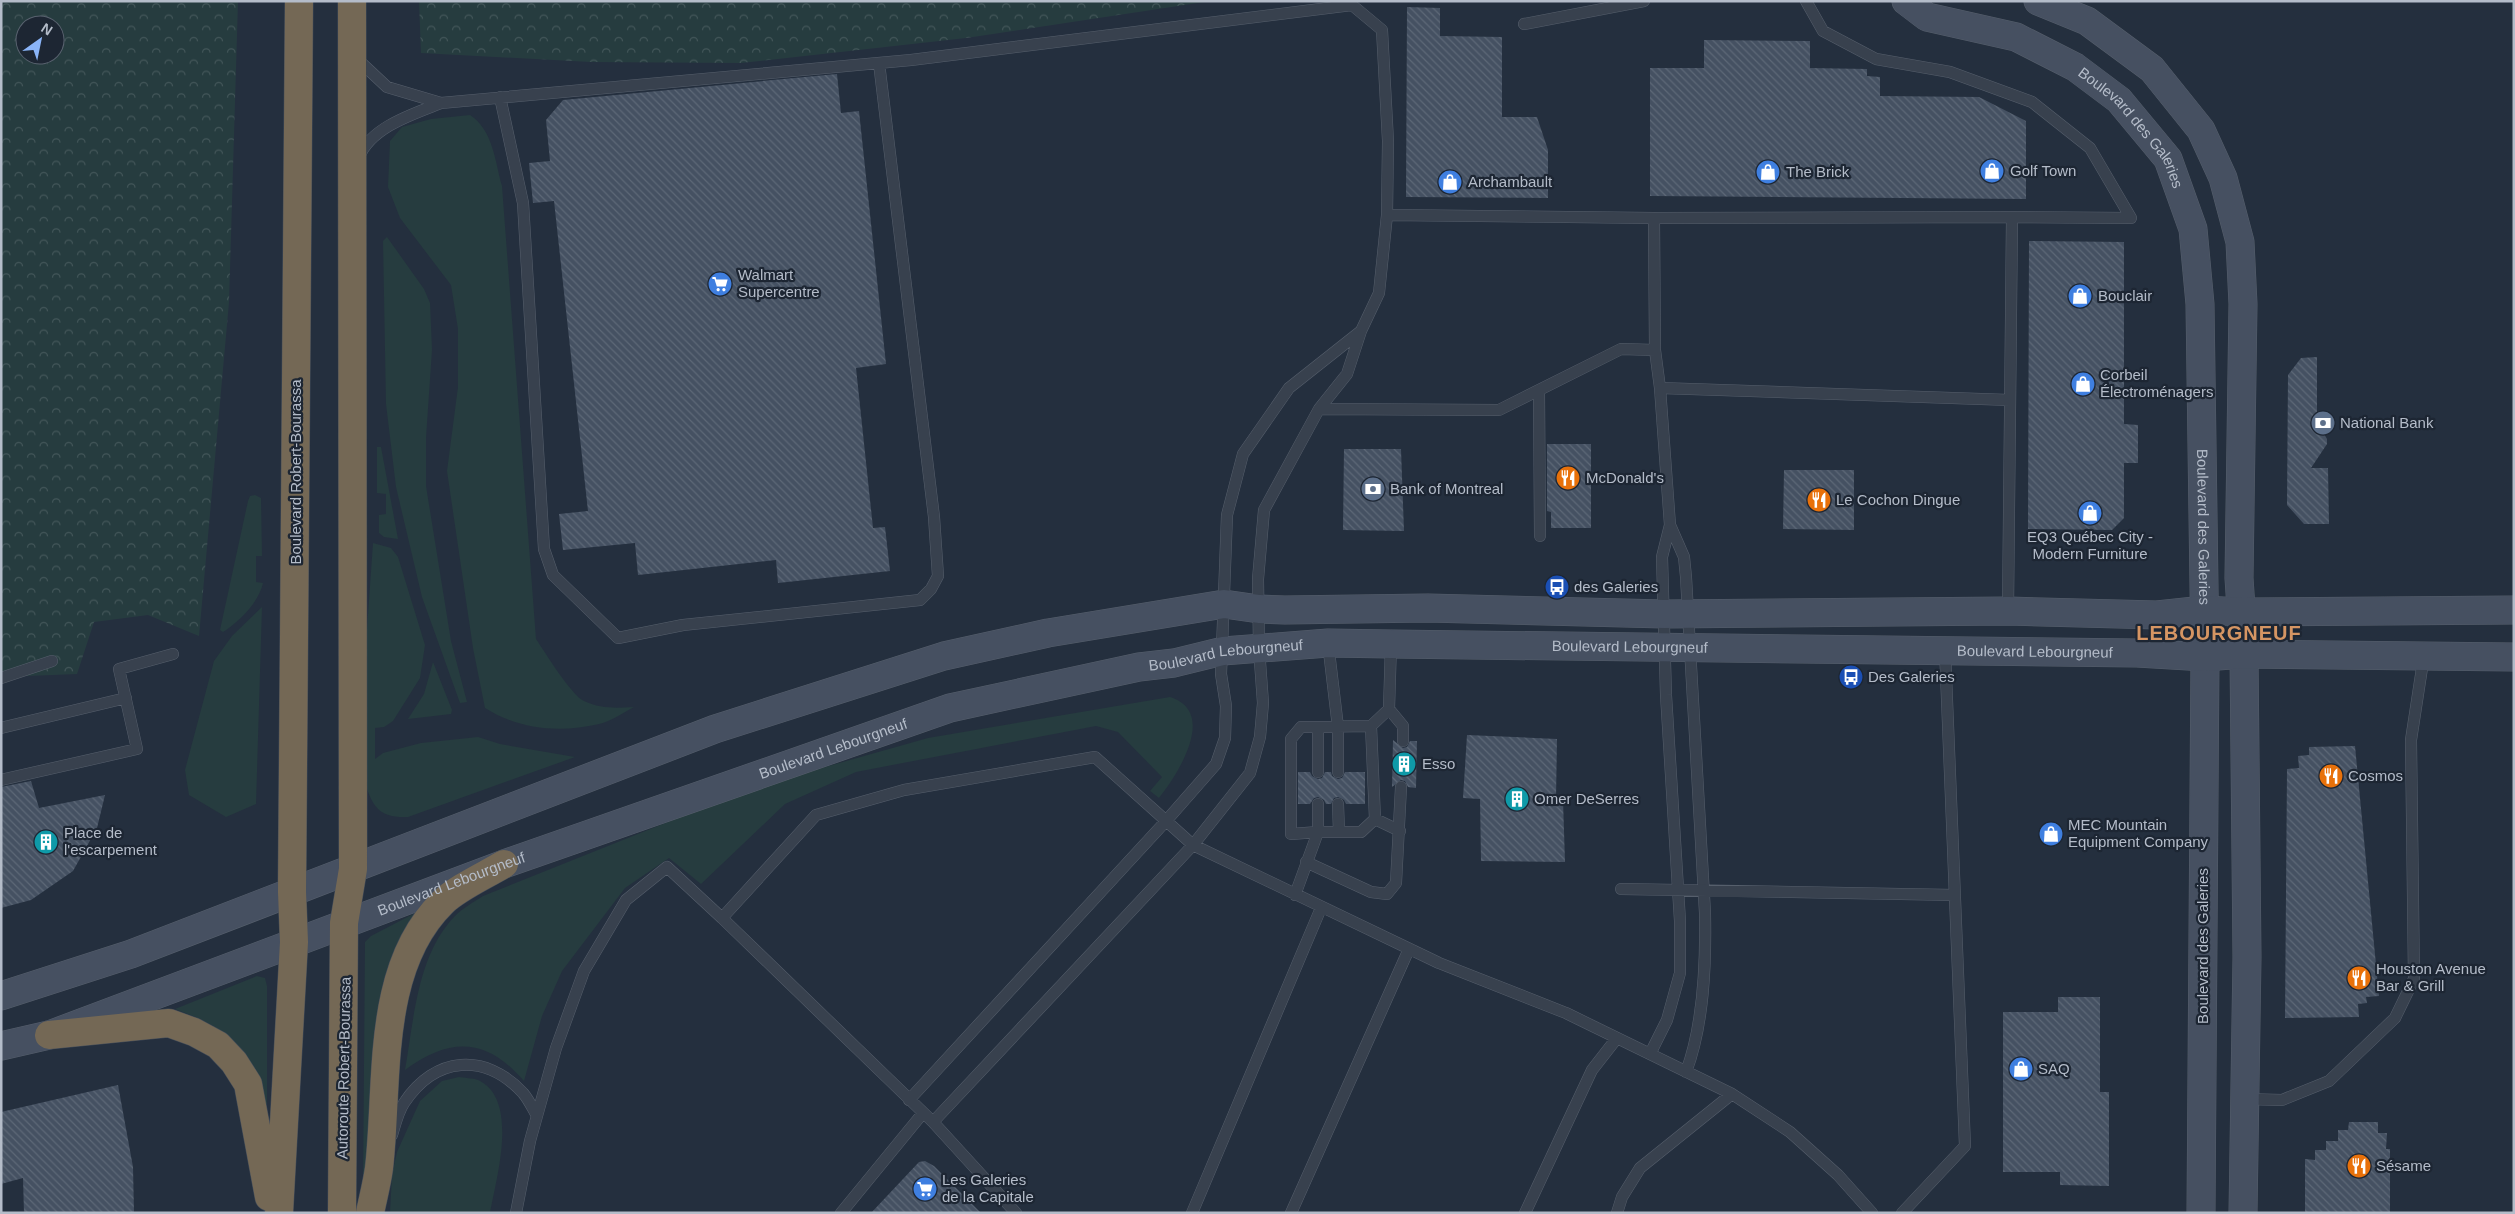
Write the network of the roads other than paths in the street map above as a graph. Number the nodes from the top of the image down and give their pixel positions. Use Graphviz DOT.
graph roads {
  1 [pos="299,1"];
  2 [pos="352,1"];
  3 [pos="1644,1"];
  4 [pos="1806,1"];
  5 [pos="1906,1"];
  6 [pos="2038,1"];
  7 [pos="1524,24"];
  8 [pos="353,55"];
  9 [pos="879,63"];
  10 [pos="500,97"];
  11 [pos="441,102"];
  12 [pos="353,173"];
  13 [pos="1387,215"];
  14 [pos="2012,217"];
  15 [pos="1654,218"];
  16 [pos="1361,331"];
  17 [pos="1655,350"];
  18 [pos="1660,388"];
  19 [pos="1539,390"];
  20 [pos="2010,400"];
  21 [pos="1320,408"];
  22 [pos="1670,525"];
  23 [pos="1540,536"];
  24 [pos="1224,604"];
  25 [pos="1258,609"];
  26 [pos="2204,610"];
  27 [pos="2514,610"];
  28 [pos="2008,611"];
  29 [pos="2242,612"];
  30 [pos="1676,613"];
  31 [pos="1328,643"];
  32 [pos="1390,644"];
  33 [pos="1678,647"];
  34 [pos="1258,648"];
  35 [pos="1945,650"];
  36 [pos="1223,651"];
  37 [pos="173,654"];
  38 [pos="2244,654"];
  39 [pos="2424,655"];
  40 [pos="2205,657"];
  41 [pos="2514,657"];
  42 [pos="52,661"];
  43 [pos="1,678"];
  44 [pos="126,698"];
  45 [pos="1389,709"];
  46 [pos="1371,726"];
  47 [pos="1318,727"];
  48 [pos="1338,727"];
  49 [pos="1,728"];
  50 [pos="1403,741"];
  51 [pos="1318,772"];
  52 [pos="1338,772"];
  53 [pos="1,780"];
  54 [pos="1402,787"];
  55 [pos="1318,804"];
  56 [pos="1338,804"];
  57 [pos="1374,819"];
  58 [pos="1166,821"];
  59 [pos="1400,831"];
  60 [pos="1318,832"];
  61 [pos="1338,832"];
  62 [pos="1193,845"];
  63 [pos="1306,862"];
  64 [pos="504,864"];
  65 [pos="353,869"];
  66 [pos="1621,889"];
  67 [pos="1678,890"];
  68 [pos="1703,891"];
  69 [pos="292,892"];
  70 [pos="1295,895"];
  71 [pos="1955,895"];
  72 [pos="1321,908"];
  73 [pos="722,918"];
  74 [pos="344,923"];
  75 [pos="294,942"];
  76 [pos="1409,949"];
  77 [pos="1,996"];
  78 [pos="49,1035"];
  79 [pos="1617,1038"];
  80 [pos="1,1046"];
  81 [pos="1650,1054"];
  82 [pos="1686,1072"];
  83 [pos="1732,1094"];
  84 [pos="2245,1099"];
  85 [pos="909,1100"];
  86 [pos="923,1112"];
  87 [pos="537,1116"];
  88 [pos="933,1122"];
  89 [pos="379,1170"];
  90 [pos="272,1213"];
  91 [pos="278,1213"];
  92 [pos="342,1213"];
  93 [pos="370,1213"];
  94 [pos="516,1213"];
  95 [pos="841,1213"];
  96 [pos="1016,1213"];
  97 [pos="1192,1213"];
  98 [pos="1291,1213"];
  99 [pos="1524,1213"];
  100 [pos="1617,1213"];
  101 [pos="1872,1213"];
  102 [pos="1902,1213"];
  103 [pos="2201,1213"];
  104 [pos="2243,1213"];
  1 -- 69 [label="highway, Boulevard Robert-Bourassa"];
  2 -- 8 [label="highway"];
  3 -- 7 [label="lane"];
  4 -- 14 [label="lane"];
  5 -- 26 [label="main road, Boulevard des Galeries"];
  6 -- 29 [label="main road"];
  8 -- 11 [label="lane"];
  8 -- 12 [label="highway"];
  9 -- 10 [label="lane"];
  9 -- 10 [label="lane"];
  9 -- 13 [label="lane"];
  10 -- 11 [label="lane"];
  11 -- 12 [label="lane"];
  12 -- 65 [label="highway"];
  13 -- 15 [label="lane"];
  13 -- 16 [label="lane"];
  14 -- 15 [label="lane"];
  14 -- 20 [label="lane"];
  15 -- 17 [label="lane"];
  16 -- 21 [label="lane"];
  16 -- 24 [label="lane"];
  17 -- 18 [label="lane"];
  17 -- 19 [label="lane"];
  18 -- 20 [label="lane"];
  18 -- 22 [label="lane"];
  19 -- 21 [label="lane"];
  19 -- 23 [label="lane"];
  20 -- 28 [label="lane"];
  21 -- 25 [label="lane"];
  22 -- 30 [label="lane"];
  22 -- 30 [label="lane"];
  24 -- 25 [label="main road"];
  24 -- 36 [label="lane"];
  24 -- 65 [label="main road"];
  25 -- 30 [label="main road"];
  25 -- 34 [label="lane"];
  26 -- 28 [label="main road"];
  26 -- 29 [label="main road"];
  26 -- 40 [label="main road, Boulevard des Galeries"];
  27 -- 29 [label="main road"];
  28 -- 30 [label="main road"];
  29 -- 38 [label="main road"];
  30 -- 33 [label="lane"];
  30 -- 33 [label="lane"];
  31 -- 32 [label="main road, Boulevard Lebourgneuf"];
  31 -- 34 [label="main road, Boulevard Lebourgneuf"];
  31 -- 48 [label="lane"];
  32 -- 33 [label="main road, Boulevard Lebourgneuf"];
  32 -- 45 [label="lane"];
  33 -- 35 [label="main road, Boulevard Lebourgneuf"];
  33 -- 67 [label="lane"];
  33 -- 68 [label="lane"];
  34 -- 36 [label="main road, Boulevard Lebourgneuf"];
  34 -- 62 [label="lane"];
  35 -- 40 [label="main road, Boulevard Lebourgneuf"];
  35 -- 71 [label="lane"];
  36 -- 58 [label="lane"];
  36 -- 64 [label="main road, Boulevard Lebourgneuf"];
  37 -- 44 [label="lane"];
  38 -- 39 [label="main road, Boulevard Lebourgneuf"];
  38 -- 40 [label="main road, Boulevard Lebourgneuf"];
  38 -- 84 [label="main road"];
  39 -- 41 [label="main road, Boulevard Lebourgneuf"];
  39 -- 84 [label="lane"];
  40 -- 103 [label="main road, Boulevard des Galeries"];
  42 -- 43 [label="lane"];
  44 -- 49 [label="lane"];
  44 -- 53 [label="lane"];
  45 -- 46 [label="lane"];
  45 -- 50 [label="lane"];
  46 -- 48 [label="lane"];
  46 -- 57 [label="lane"];
  47 -- 48 [label="lane"];
  47 -- 51 [label="lane"];
  47 -- 60 [label="lane"];
  48 -- 52 [label="lane"];
  54 -- 59 [label="lane"];
  55 -- 60 [label="lane"];
  56 -- 61 [label="lane"];
  57 -- 59 [label="lane"];
  57 -- 61 [label="lane"];
  58 -- 62 [label="lane"];
  58 -- 73 [label="lane"];
  58 -- 85 [label="lane"];
  59 -- 63 [label="lane"];
  60 -- 61 [label="lane"];
  60 -- 63 [label="lane"];
  62 -- 70 [label="lane"];
  62 -- 88 [label="lane"];
  63 -- 70 [label="lane"];
  64 -- 74 [label="main road, Boulevard Lebourgneuf"];
  64 -- 89 [label="highway"];
  65 -- 69 [label="main road"];
  65 -- 74 [label="highway"];
  66 -- 67 [label="lane"];
  67 -- 68 [label="lane"];
  67 -- 81 [label="lane"];
  68 -- 71 [label="lane"];
  68 -- 82 [label="lane"];
  69 -- 75 [label="highway, Boulevard Robert-Bourassa"];
  69 -- 77 [label="main road"];
  70 -- 72 [label="lane"];
  71 -- 102 [label="lane"];
  72 -- 76 [label="lane"];
  72 -- 97 [label="lane"];
  73 -- 85 [label="lane"];
  73 -- 87 [label="lane"];
  74 -- 75 [label="main road, Boulevard Lebourgneuf"];
  74 -- 92 [label="highway, Autoroute Robert-Bourassa"];
  75 -- 78 [label="main road, Boulevard Lebourgneuf"];
  75 -- 91 [label="highway"];
  76 -- 79 [label="lane"];
  76 -- 98 [label="lane"];
  78 -- 80 [label="main road, Boulevard Lebourgneuf"];
  78 -- 90 [label="highway"];
  79 -- 81 [label="lane"];
  79 -- 99 [label="lane"];
  81 -- 82 [label="lane"];
  82 -- 83 [label="lane"];
  83 -- 100 [label="lane"];
  83 -- 101 [label="lane"];
  84 -- 104 [label="main road"];
  85 -- 86 [label="lane"];
  86 -- 88 [label="lane"];
  86 -- 95 [label="lane"];
  87 -- 89 [label="lane"];
  87 -- 94 [label="lane"];
  88 -- 96 [label="lane"];
  89 -- 93 [label="highway"];
}
